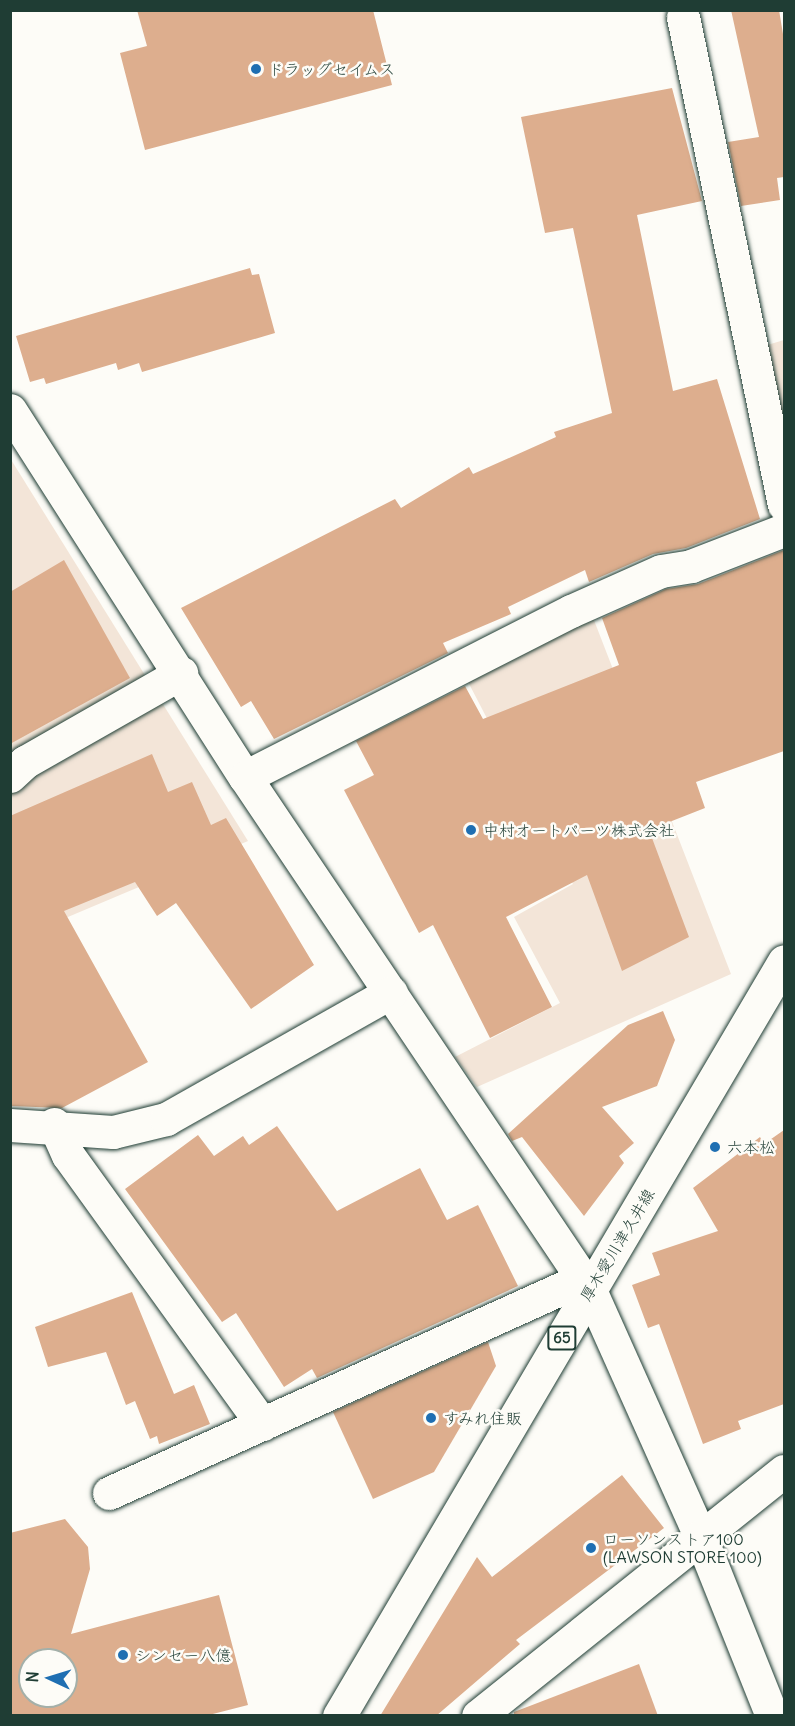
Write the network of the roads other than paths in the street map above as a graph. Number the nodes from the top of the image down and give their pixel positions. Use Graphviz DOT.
graph roads {
  1 [pos="683,17"];
  2 [pos="10,410"];
  3 [pos="784,505"];
  4 [pos="784,530"];
  5 [pos="181,673"];
  6 [pos="10,776"];
  7 [pos="245,777"];
  8 [pos="784,961"];
  9 [pos="391,992"];
  10 [pos="54,1124"];
  11 [pos="10,1125"];
  12 [pos="586,1285"];
  13 [pos="262,1424"];
  14 [pos="784,1471"];
  15 [pos="109,1493"];
  16 [pos="700,1536"];
  17 [pos="339,1716"];
  18 [pos="478,1716"];
  19 [pos="772,1716"];
  1 -- 3 [label="street"];
  2 -- 5 [label="street"];
  4 -- 7 [label="street"];
  5 -- 6 [label="street"];
  5 -- 7 [label="street"];
  7 -- 9 [label="street"];
  8 -- 12 [label="street, 厚木愛川津久井線 / 65"];
  9 -- 10 [label="street"];
  9 -- 12 [label="street"];
  10 -- 11 [label="street"];
  10 -- 13 [label="street"];
  12 -- 13 [label="street"];
  12 -- 16 [label="street"];
  12 -- 17 [label="street, 厚木愛川津久井線 / 65"];
  13 -- 15 [label="street"];
  14 -- 16 [label="street"];
  16 -- 18 [label="street"];
  16 -- 19 [label="street"];
}
